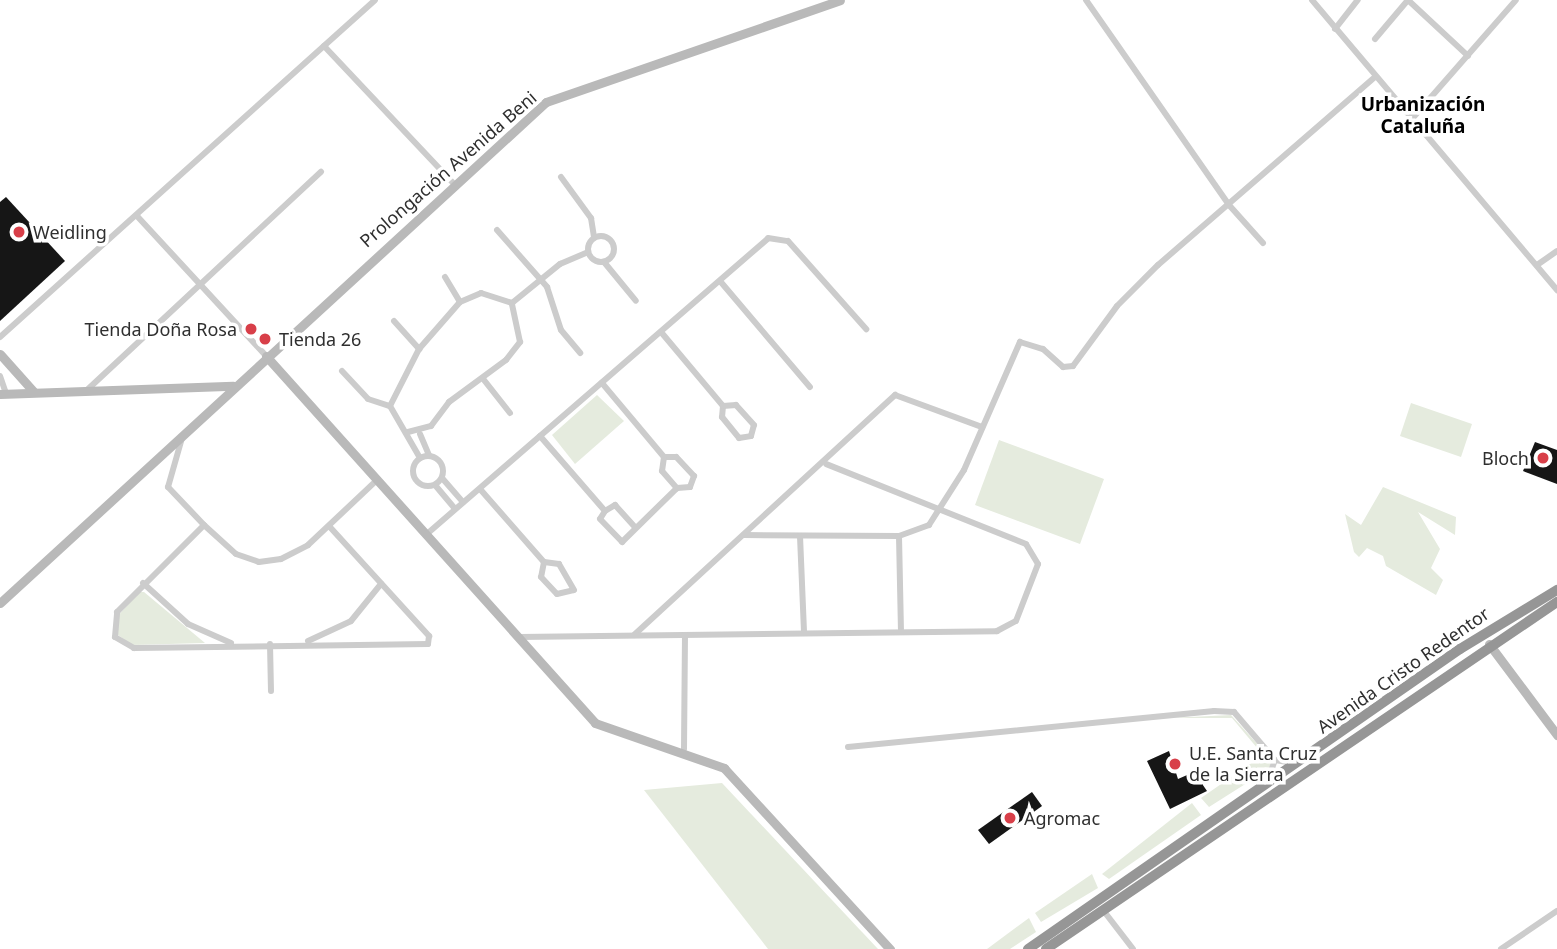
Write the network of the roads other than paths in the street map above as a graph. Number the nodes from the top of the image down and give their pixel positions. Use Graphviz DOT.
graph roads {
  1 [pos="375,0"];
  2 [pos="840,0"];
  3 [pos="1086,0"];
  4 [pos="1312,0"];
  5 [pos="1358,0"];
  6 [pos="1408,0"];
  7 [pos="1516,0"];
  8 [pos="1335,29"];
  9 [pos="1375,39"];
  10 [pos="324,46"];
  11 [pos="1468,56"];
  12 [pos="1375,77"];
  13 [pos="1411,120"];
  14 [pos="321,172"];
  15 [pos="561,177"];
  16 [pos="454,184"];
  17 [pos="1229,205"];
  18 [pos="137,216"];
  19 [pos="497,230"];
  20 [pos="594,237"];
  21 [pos="1263,243"];
  22 [pos="1557,251"];
  23 [pos="588,252"];
  24 [pos="604,262"];
  25 [pos="1537,265"];
  26 [pos="445,277"];
  27 [pos="540,278"];
  28 [pos="720,281"];
  29 [pos="199,284"];
  30 [pos="1557,290"];
  31 [pos="636,301"];
  32 [pos="460,302"];
  33 [pos="512,303"];
  34 [pos="394,321"];
  35 [pos="866,329"];
  36 [pos="661,332"];
  37 [pos="0,337"];
  38 [pos="419,349"];
  39 [pos="580,353"];
  40 [pos="0,354"];
  41 [pos="266,356"];
  42 [pos="342,371"];
  43 [pos="0,376"];
  44 [pos="484,380"];
  45 [pos="602,383"];
  46 [pos="233,386"];
  47 [pos="810,387"];
  48 [pos="88,390"];
  49 [pos="33,391"];
  50 [pos="3,394"];
  51 [pos="390,406"];
  52 [pos="723,406"];
  53 [pos="510,413"];
  54 [pos="982,427"];
  55 [pos="184,432"];
  56 [pos="408,432"];
  57 [pos="420,434"];
  58 [pos="540,436"];
  59 [pos="429,455"];
  60 [pos="664,457"];
  61 [pos="420,458"];
  62 [pos="826,464"];
  63 [pos="442,478"];
  64 [pos="378,479"];
  65 [pos="435,485"];
  66 [pos="677,488"];
  67 [pos="480,489"];
  68 [pos="463,502"];
  69 [pos="455,509"];
  70 [pos="605,511"];
  71 [pos="941,513"];
  72 [pos="204,525"];
  73 [pos="329,526"];
  74 [pos="634,526"];
  75 [pos="428,533"];
  76 [pos="744,535"];
  77 [pos="800,536"];
  78 [pos="899,536"];
  79 [pos="544,562"];
  80 [pos="143,583"];
  81 [pos="381,584"];
  82 [pos="1557,590"];
  83 [pos="1557,602"];
  84 [pos="0,603"];
  85 [pos="901,629"];
  86 [pos="804,631"];
  87 [pos="634,635"];
  88 [pos="685,635"];
  89 [pos="519,637"];
  90 [pos="302,643"];
  91 [pos="1488,643"];
  92 [pos="270,644"];
  93 [pos="240,646"];
  94 [pos="271,691"];
  95 [pos="1557,734"];
  96 [pos="848,747"];
  97 [pos="684,749"];
  98 [pos="1275,760"];
  99 [pos="1302,761"];
  100 [pos="1263,788"];
  101 [pos="1103,910"];
  102 [pos="1557,911"];
  103 [pos="890,949"];
  104 [pos="1028,949"];
  105 [pos="1046,949"];
  106 [pos="1133,949"];
  107 [pos="1501,949"];
  1 -- 10 [label="street"];
  2 -- 16 [label="street, Prolongación Avenida Beni"];
  3 -- 17 [label="street"];
  4 -- 8 [label="street"];
  5 -- 8 [label="street"];
  6 -- 9 [label="street"];
  6 -- 11 [label="street"];
  7 -- 11 [label="street"];
  8 -- 12 [label="street"];
  10 -- 16 [label="street"];
  10 -- 18 [label="street"];
  11 -- 13 [label="street"];
  12 -- 13 [label="street"];
  12 -- 17 [label="street"];
  13 -- 25 [label="street"];
  14 -- 29 [label="street"];
  15 -- 20 [label="street"];
  16 -- 41 [label="street, Prolongación Avenida Beni"];
  17 -- 21 [label="street"];
  17 -- 54 [label="street"];
  18 -- 29 [label="street"];
  18 -- 37 [label="street"];
  19 -- 27 [label="street"];
  20 -- 23 [label="street"];
  20 -- 24 [label="street"];
  22 -- 25 [label="street"];
  23 -- 24 [label="street"];
  23 -- 27 [label="street"];
  24 -- 31 [label="street"];
  25 -- 30 [label="street"];
  26 -- 32 [label="street"];
  27 -- 33 [label="street"];
  27 -- 39 [label="street"];
  28 -- 35 [label="street"];
  28 -- 36 [label="street"];
  28 -- 47 [label="street"];
  29 -- 41 [label="street"];
  29 -- 48 [label="street"];
  32 -- 33 [label="street"];
  32 -- 38 [label="street"];
  33 -- 44 [label="street"];
  34 -- 38 [label="street"];
  36 -- 45 [label="street"];
  36 -- 52 [label="street"];
  38 -- 51 [label="street"];
  40 -- 49 [label="street"];
  41 -- 46 [label="street"];
  41 -- 64 [label="street"];
  42 -- 51 [label="street"];
  43 -- 50 [label="street"];
  44 -- 53 [label="street"];
  44 -- 57 [label="street"];
  45 -- 58 [label="street"];
  45 -- 60 [label="street"];
  46 -- 48 [label="street"];
  46 -- 55 [label="street"];
  48 -- 49 [label="street"];
  49 -- 50 [label="street"];
  51 -- 56 [label="street"];
  52 -- 52 [label="street"];
  54 -- 62 [label="street"];
  54 -- 71 [label="street"];
  55 -- 72 [label="street"];
  55 -- 84 [label="street"];
  56 -- 57 [label="street"];
  56 -- 61 [label="street"];
  57 -- 59 [label="street"];
  58 -- 67 [label="street"];
  58 -- 70 [label="street"];
  59 -- 61 [label="street"];
  59 -- 63 [label="street"];
  60 -- 66 [label="street"];
  60 -- 66 [label="street"];
  61 -- 65 [label="street"];
  62 -- 71 [label="street"];
  62 -- 76 [label="street"];
  63 -- 65 [label="street"];
  63 -- 68 [label="street"];
  64 -- 73 [label="street"];
  64 -- 75 [label="street"];
  65 -- 69 [label="street"];
  66 -- 74 [label="street"];
  67 -- 68 [label="street"];
  67 -- 79 [label="street"];
  68 -- 69 [label="street"];
  69 -- 75 [label="street"];
  70 -- 74 [label="street"];
  70 -- 74 [label="street"];
  71 -- 78 [label="street"];
  71 -- 85 [label="street"];
  72 -- 73 [label="street"];
  72 -- 80 [label="street"];
  73 -- 81 [label="street"];
  75 -- 89 [label="street"];
  76 -- 77 [label="street"];
  76 -- 87 [label="street"];
  77 -- 78 [label="street"];
  77 -- 86 [label="street"];
  78 -- 85 [label="street"];
  79 -- 79 [label="street"];
  80 -- 93 [label="street"];
  80 -- 93 [label="street"];
  81 -- 90 [label="street"];
  81 -- 90 [label="street"];
  82 -- 99 [label="highway, Avenida Cristo Redentor"];
  83 -- 91 [label="highway, Avenida Cristo Redentor"];
  85 -- 86 [label="street"];
  86 -- 88 [label="street"];
  87 -- 88 [label="street"];
  87 -- 89 [label="street"];
  88 -- 97 [label="street"];
  89 -- 97 [label="street"];
  90 -- 92 [label="street"];
  91 -- 95 [label="street"];
  91 -- 101 [label="highway, Avenida Cristo Redentor"];
  92 -- 93 [label="street"];
  92 -- 94 [label="street"];
  96 -- 98 [label="street"];
  97 -- 103 [label="street"];
  98 -- 99 [label="street"];
  98 -- 100 [label="street"];
  99 -- 100 [label="highway, Avenida Cristo Redentor"];
  100 -- 104 [label="highway, Avenida Cristo Redentor"];
  101 -- 105 [label="highway, Avenida Cristo Redentor"];
  101 -- 106 [label="street"];
  102 -- 107 [label="street"];
}
